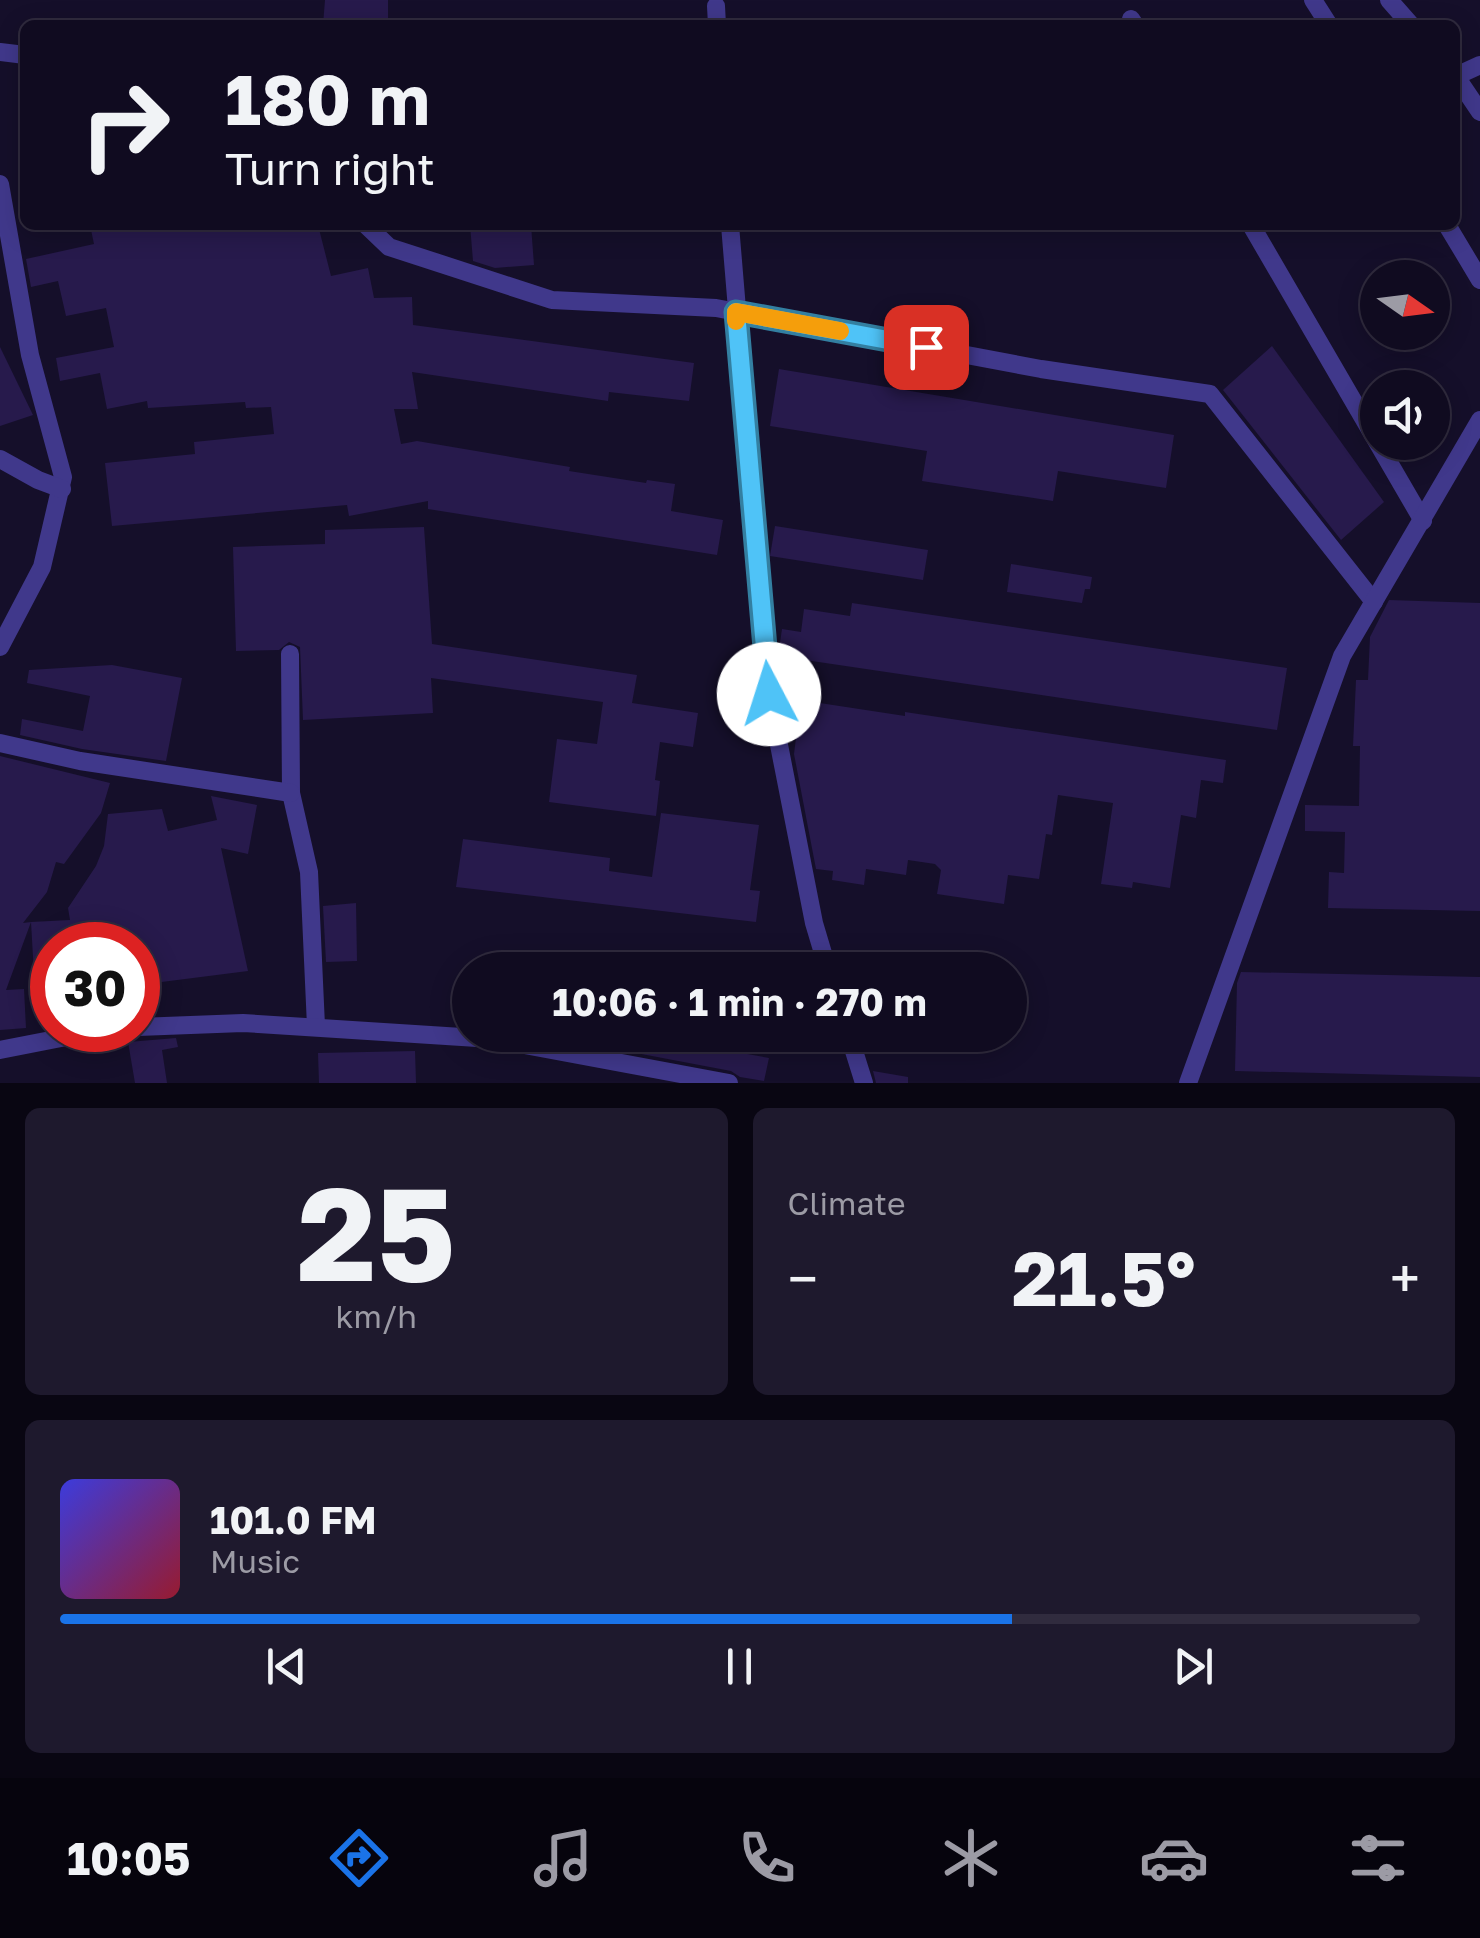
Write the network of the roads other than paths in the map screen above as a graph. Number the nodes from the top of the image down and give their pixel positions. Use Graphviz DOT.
graph roads {
  1 [pos="1389,0"];
  2 [pos="1407,20"];
  3 [pos="1460,82"];
  4 [pos="1480,112"];
  5 [pos="0,184"];
  6 [pos="371,230"];
  7 [pos="730,230"];
  8 [pos="1254,230"];
  9 [pos="1451,230"];
  10 [pos="1480,280"];
  11 [pos="736,312"];
  12 [pos="1480,420"];
  13 [pos="0,459"];
  14 [pos="62,489"];
  15 [pos="1423,521"];
  16 [pos="1374,602"];
  17 [pos="0,647"];
  18 [pos="290,654"];
  19 [pos="0,743"];
  20 [pos="290,793"];
  21 [pos="823,952"];
  22 [pos="316,1026"];
  23 [pos="160,1027"];
  24 [pos="30,1044"];
  25 [pos="0,1050"];
  26 [pos="854,1052"];
  27 [pos="730,1083"];
  28 [pos="864,1083"];
  29 [pos="1188,1083"];
  1 -- 2 [label="street"];
  3 -- 4 [label="street"];
  5 -- 14 [label="street"];
  6 -- 11 [label="street"];
  7 -- 11 [label="street"];
  8 -- 15 [label="street"];
  9 -- 10 [label="street"];
  11 -- 16 [label="street"];
  11 -- 21 [label="street"];
  12 -- 15 [label="street"];
  13 -- 14 [label="street"];
  14 -- 17 [label="street"];
  15 -- 16 [label="street"];
  16 -- 29 [label="street"];
  18 -- 20 [label="street"];
  19 -- 20 [label="street"];
  20 -- 22 [label="street"];
  22 -- 23 [label="street"];
  22 -- 27 [label="street"];
  24 -- 25 [label="street"];
  26 -- 28 [label="street"];
}
